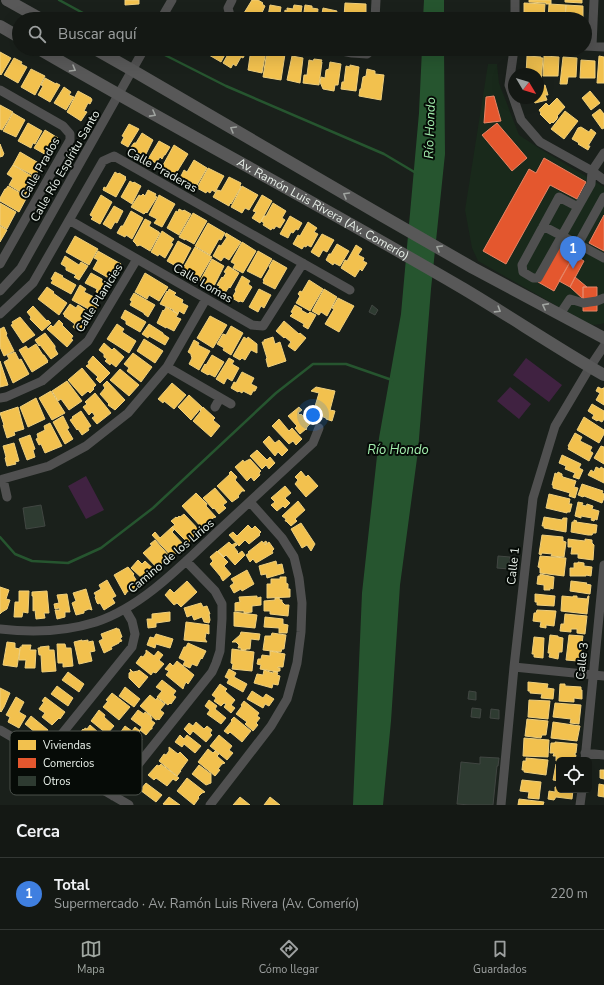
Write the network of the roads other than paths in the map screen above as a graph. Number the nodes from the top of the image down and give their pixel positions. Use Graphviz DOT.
graph roads {
  1 [pos="7,0"];
  2 [pos="172,0"];
  3 [pos="232,0"];
  4 [pos="376,0"];
  5 [pos="515,0"];
  6 [pos="594,0"];
  7 [pos="28,12"];
  8 [pos="166,12"];
  9 [pos="229,12"];
  10 [pos="375,12"];
  11 [pos="515,12"];
  12 [pos="592,15"];
  13 [pos="0,26"];
  14 [pos="12,33"];
  15 [pos="592,46"];
  16 [pos="604,47"];
  17 [pos="51,56"];
  18 [pos="107,56"];
  19 [pos="141,56"];
  20 [pos="513,56"];
  21 [pos="132,70"];
  22 [pos="0,90"];
  23 [pos="118,95"];
  24 [pos="604,153"];
  25 [pos="592,171"];
  26 [pos="604,180"];
  27 [pos="604,197"];
  28 [pos="578,207"];
  29 [pos="69,220"];
  30 [pos="543,226"];
  31 [pos="562,236"];
  32 [pos="578,244"];
  33 [pos="604,258"];
  34 [pos="137,259"];
  35 [pos="303,263"];
  36 [pos="0,264"];
  37 [pos="350,290"];
  38 [pos="0,291"];
  39 [pos="604,298"];
  40 [pos="206,299"];
  41 [pos="0,314"];
  42 [pos="560,314"];
  43 [pos="604,338"];
  44 [pos="604,346"];
  45 [pos="167,367"];
  46 [pos="590,367"];
  47 [pos="604,375"];
  48 [pos="0,398"];
  49 [pos="220,398"];
  50 [pos="231,404"];
  51 [pos="215,407"];
  52 [pos="319,428"];
  53 [pos="7,497"];
  54 [pos="250,502"];
  55 [pos="186,561"];
  56 [pos="604,565"];
  57 [pos="125,609"];
  58 [pos="0,629"];
  59 [pos="514,667"];
  60 [pos="593,675"];
  61 [pos="604,676"];
  62 [pos="0,730"];
  63 [pos="64,731"];
  64 [pos="10,736"];
  65 [pos="604,755"];
  66 [pos="585,757"];
  67 [pos="142,760"];
  68 [pos="582,793"];
  69 [pos="113,796"];
  70 [pos="129,805"];
  71 [pos="210,805"];
  72 [pos="501,805"];
  73 [pos="580,805"];
  1 -- 7 [label="main road"];
  2 -- 8 [label="street"];
  3 -- 9 [label="street"];
  4 -- 10 [label="street"];
  5 -- 11 [label="street"];
  6 -- 12 [label="street"];
  13 -- 14 [label="main road"];
  15 -- 16 [label="street"];
  17 -- 23 [label="main road, Av. Ramón Luis Rivera (Av. Comerío), one-way"];
  18 -- 21 [label="main road, Av. Ramón Luis Rivera (Av. Comerío)"];
  19 -- 21 [label="street, Calle Río Espíritu Santo"];
  20 -- 25 [label="street"];
  21 -- 23 [label="street, Calle Río Espíritu Santo"];
  42 -- 21 [label="main road, Av. Ramón Luis Rivera (Av. Comerío), one-way"];
  22 -- 36 [label="street, Calle Prados"];
  23 -- 38 [label="street, Calle Río Espíritu Santo"];
  23 -- 46 [label="main road, Av. Ramón Luis Rivera (Av. Comerío), one-way"];
  24 -- 25 [label="street"];
  25 -- 26 [label="street"];
  25 -- 28 [label="street"];
  27 -- 32 [label="street"];
  28 -- 30 [label="street"];
  28 -- 31 [label="street"];
  29 -- 34 [label="street, Calle Lomas"];
  29 -- 35 [label="street, Calle Praderas"];
  29 -- 41 [label="street, Calle Praderas"];
  30 -- 31 [label="street"];
  30 -- 31 [label="street"];
  31 -- 32 [label="street"];
  32 -- 33 [label="street"];
  34 -- 40 [label="street, Calle Lomas"];
  34 -- 48 [label="street, Calle Planicies"];
  35 -- 37 [label="street, Calle Praderas"];
  35 -- 40 [label="street, Calle Lomas"];
  39 -- 42 [label="street"];
  40 -- 45 [label="street"];
  42 -- 43 [label="main road, Av. Ramón Luis Rivera (Av. Comerío)"];
  44 -- 46 [label="street, Calle 1"];
  45 -- 49 [label="street"];
  45 -- 53 [label="street"];
  46 -- 47 [label="main road, Av. Ramón Luis Rivera (Av. Comerío)"];
  46 -- 59 [label="street, Calle 1"];
  49 -- 50 [label="street"];
  49 -- 51 [label="street"];
  52 -- 54 [label="street, Camino de los Lirios"];
  54 -- 55 [label="street, Camino de los Lirios"];
  54 -- 71 [label="street"];
  55 -- 57 [label="street, Camino de los Lirios"];
  55 -- 67 [label="street"];
  56 -- 60 [label="street, Calle 3"];
  57 -- 58 [label="street, Camino de los Lirios"];
  57 -- 63 [label="street"];
  59 -- 60 [label="street"];
  59 -- 72 [label="street, Calle 1"];
  60 -- 61 [label="street"];
  60 -- 66 [label="street, Calle 3"];
  62 -- 64 [label="street"];
  65 -- 66 [label="street"];
  68 -- 73 [label="street"];
  69 -- 70 [label="street"];
}
